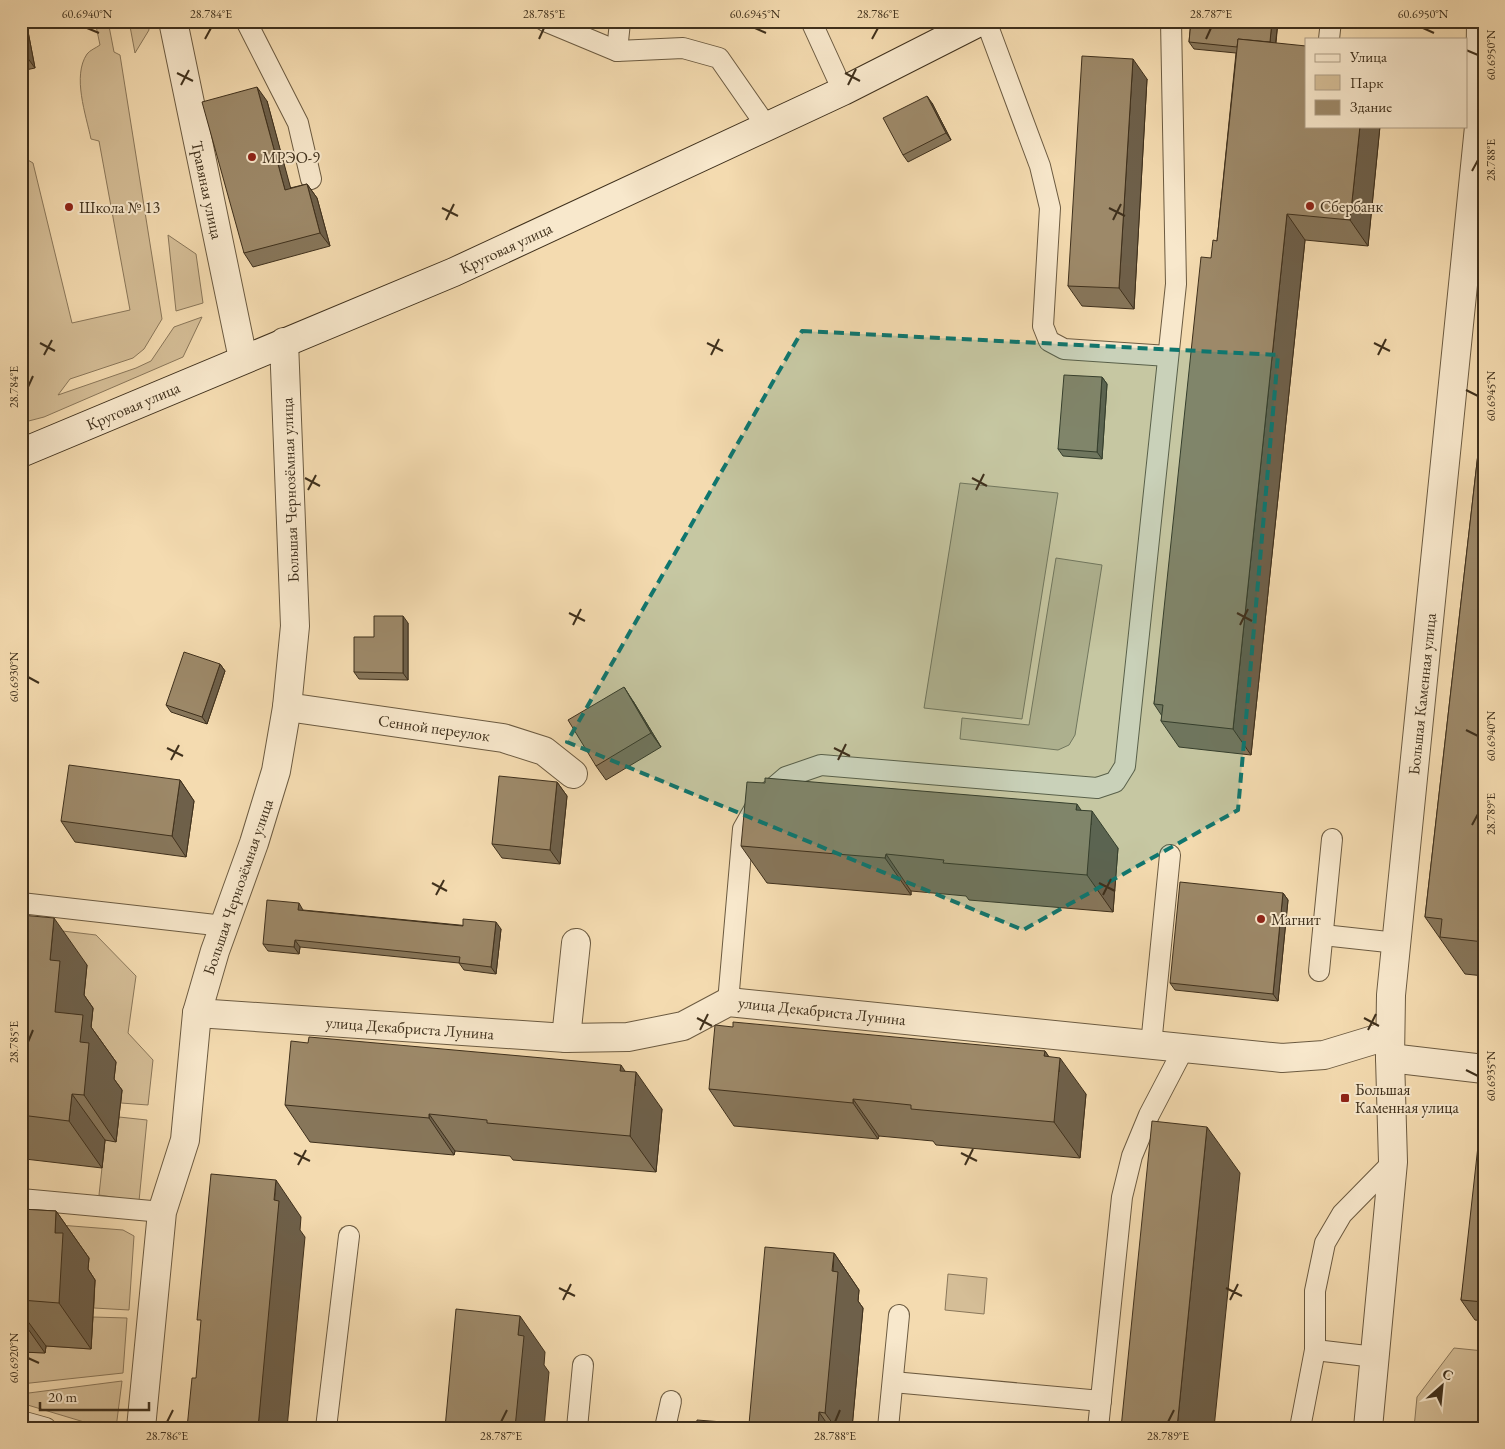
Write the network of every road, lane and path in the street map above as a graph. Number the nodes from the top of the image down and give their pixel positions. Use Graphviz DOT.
graph roads {
  1 [pos="173,21"];
  2 [pos="246,21"];
  3 [pos="545,21"];
  4 [pos="811,21"];
  5 [pos="981,21"];
  6 [pos="986,21"];
  7 [pos="1170,21"];
  8 [pos="1331,21"];
  9 [pos="1481,21"];
  10 [pos="620,22"];
  11 [pos="1329,38"];
  12 [pos="618,51"];
  13 [pos="843,91"];
  14 [pos="766,127"];
  15 [pos="311,179"];
  16 [pos="284,342"];
  17 [pos="1168,356"];
  18 [pos="243,359"];
  19 [pos="21,453"];
  20 [pos="287,707"];
  21 [pos="573,774"];
  22 [pos="1332,839"];
  23 [pos="1170,855"];
  24 [pos="21,903"];
  25 [pos="224,926"];
  26 [pos="1322,935"];
  27 [pos="576,943"];
  28 [pos="1397,943"];
  29 [pos="1319,971"];
  30 [pos="728,1002"];
  31 [pos="197,1013"];
  32 [pos="566,1038"];
  33 [pos="1151,1045"];
  34 [pos="1390,1046"];
  35 [pos="1184,1048"];
  36 [pos="1484,1069"];
  37 [pos="1393,1162"];
  38 [pos="21,1199"];
  39 [pos="162,1212"];
  40 [pos="349,1236"];
  41 [pos="899,1315"];
  42 [pos="1314,1350"];
  43 [pos="1375,1357"];
  44 [pos="583,1365"];
  45 [pos="893,1382"];
  46 [pos="671,1401"];
  47 [pos="1101,1401"];
  48 [pos="21,1420"];
  49 [pos="46,1428"];
  50 [pos="141,1428"];
  51 [pos="326,1428"];
  52 [pos="577,1428"];
  53 [pos="665,1428"];
  54 [pos="888,1428"];
  55 [pos="1098,1428"];
  56 [pos="1300,1428"];
  57 [pos="1368,1428"];
  1 -- 18 [label="street, Травяная улица"];
  2 -- 15 [label="lane"];
  3 -- 12 [label="lane"];
  4 -- 13 [label="lane"];
  5 -- 13 [label="street, Круговая улица"];
  6 -- 17 [label="lane"];
  7 -- 17 [label="lane"];
  8 -- 11 [label="lane"];
  9 -- 28 [label="street, Большая Каменная улица"];
  10 -- 12 [label="lane"];
  12 -- 14 [label="lane"];
  13 -- 14 [label="street, Круговая улица"];
  14 -- 16 [label="street, Круговая улица"];
  16 -- 18 [label="street, Круговая улица"];
  16 -- 20 [label="street, Большая Чернозёмная улица"];
  17 -- 30 [label="lane"];
  18 -- 19 [label="street, Круговая улица"];
  20 -- 21 [label="street, Сенной переулок"];
  20 -- 25 [label="street, Большая Чернозёмная улица"];
  22 -- 26 [label="lane"];
  23 -- 33 [label="lane"];
  24 -- 25 [label="lane"];
  25 -- 31 [label="street, Большая Чернозёмная улица"];
  26 -- 28 [label="lane"];
  26 -- 29 [label="lane"];
  27 -- 32 [label="street"];
  28 -- 34 [label="street, Большая Каменная улица"];
  30 -- 32 [label="street, улица Декабриста Лунина"];
  30 -- 33 [label="street, улица Декабриста Лунина"];
  31 -- 32 [label="street, улица Декабриста Лунина"];
  31 -- 39 [label="street, Большая Чернозёмная улица"];
  33 -- 35 [label="street, улица Декабриста Лунина"];
  34 -- 35 [label="street, улица Декабриста Лунина"];
  34 -- 36 [label="street, улица Декабриста Лунина"];
  34 -- 37 [label="street, Большая Каменная улица"];
  35 -- 47 [label="lane"];
  37 -- 42 [label="lane"];
  37 -- 43 [label="street, Большая Каменная улица"];
  38 -- 39 [label="lane"];
  39 -- 50 [label="street, Большая Чернозёмная улица"];
  40 -- 51 [label="lane"];
  41 -- 45 [label="lane"];
  42 -- 43 [label="lane"];
  42 -- 56 [label="lane"];
  43 -- 57 [label="street, Большая Каменная улица"];
  44 -- 52 [label="lane"];
  45 -- 47 [label="lane"];
  45 -- 54 [label="lane"];
  46 -- 53 [label="lane"];
  47 -- 55 [label="lane"];
  48 -- 49 [label="lane"];
}
